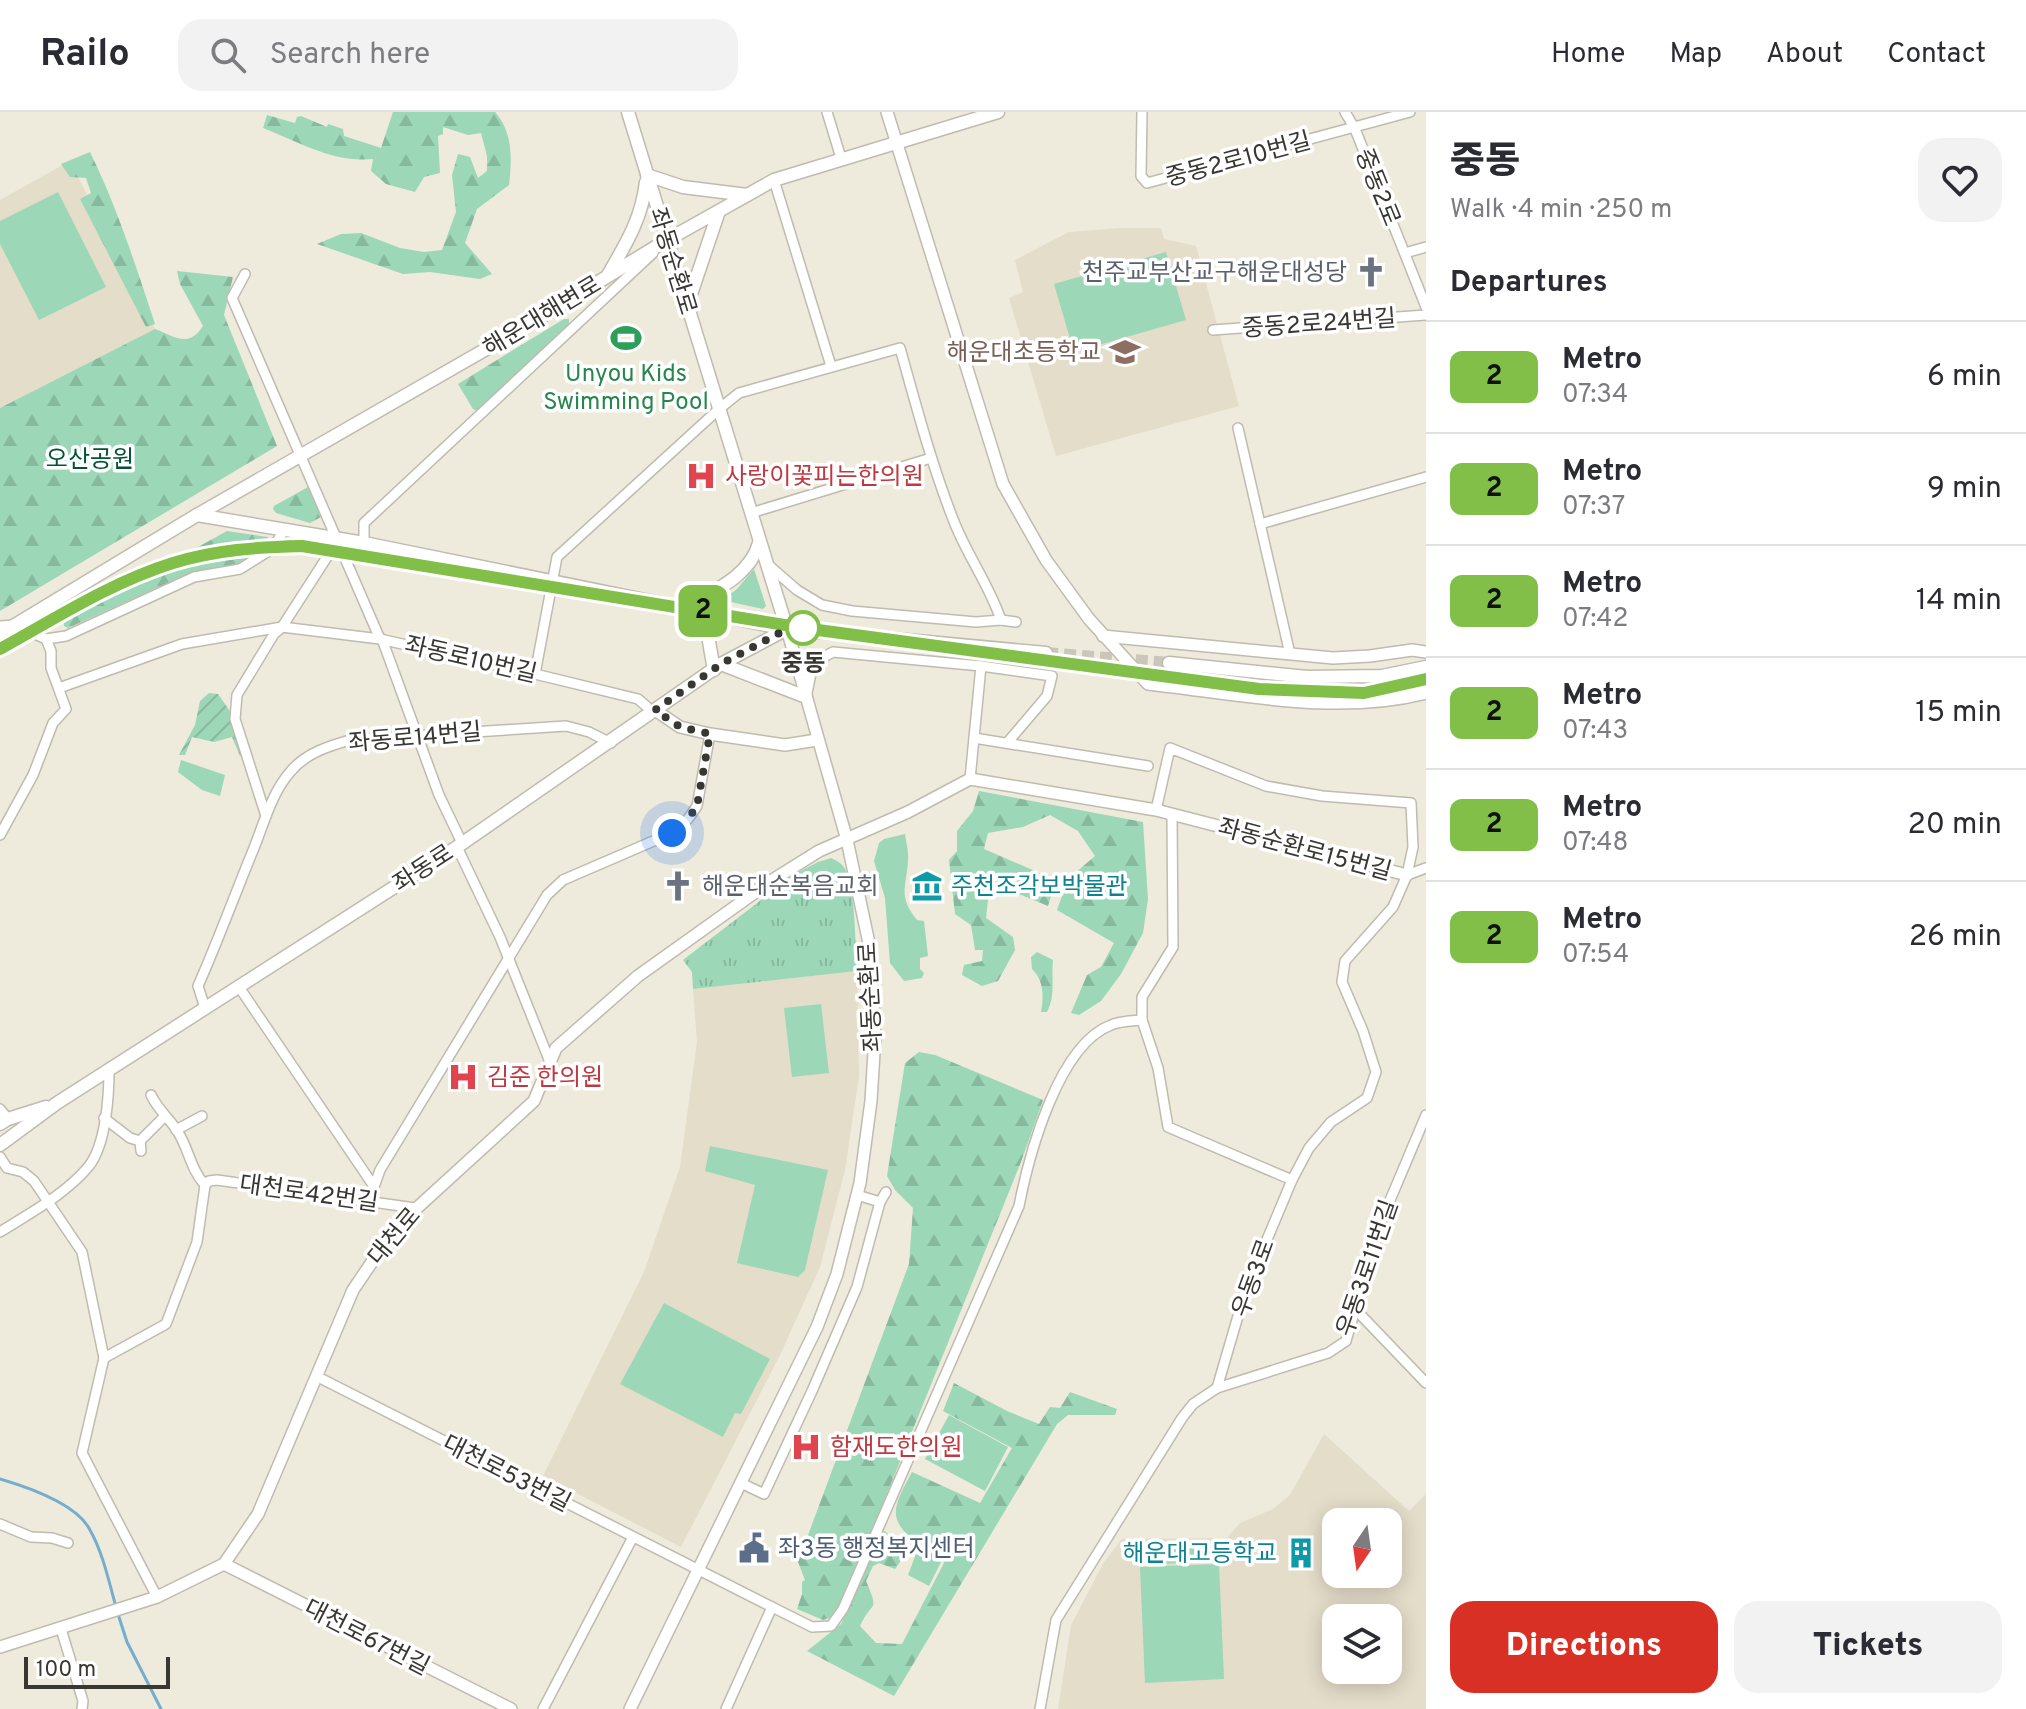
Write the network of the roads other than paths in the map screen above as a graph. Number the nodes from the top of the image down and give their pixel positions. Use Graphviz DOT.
graph roads {
  1 [pos="628,112"];
  2 [pos="827,112"];
  3 [pos="887,112"];
  4 [pos="998,112"];
  5 [pos="1142,112"];
  6 [pos="1345,112"];
  7 [pos="1410,112"];
  8 [pos="1355,129"];
  9 [pos="897,142"];
  10 [pos="841,158"];
  11 [pos="647,175"];
  12 [pos="774,180"];
  13 [pos="747,195"];
  14 [pos="719,211"];
  15 [pos="667,240"];
  16 [pos="1426,247"];
  17 [pos="1405,253"];
  18 [pos="245,274"];
  19 [pos="606,277"];
  20 [pos="687,306"];
  21 [pos="1426,307"];
  22 [pos="1426,315"];
  23 [pos="1213,330"];
  24 [pos="831,366"];
  25 [pos="719,409"];
  26 [pos="1238,428"];
  27 [pos="302,455"];
  28 [pos="931,458"];
  29 [pos="1426,477"];
  30 [pos="751,513"];
  31 [pos="197,515"];
  32 [pos="1260,524"];
  33 [pos="285,529"];
  34 [pos="338,540"];
  35 [pos="759,540"];
  36 [pos="364,543"];
  37 [pos="766,563"];
  38 [pos="552,581"];
  39 [pos="683,609"];
  40 [pos="704,613"];
  41 [pos="1001,620"];
  42 [pos="1016,622"];
  43 [pos="14,625"];
  44 [pos="0,626"];
  45 [pos="282,627"];
  46 [pos="787,629"];
  47 [pos="0,634"];
  48 [pos="1103,636"];
  49 [pos="46,639"];
  50 [pos="381,639"];
  51 [pos="1426,652"];
  52 [pos="1046,653"];
  53 [pos="1290,654"];
  54 [pos="1169,663"];
  55 [pos="981,666"];
  56 [pos="718,667"];
  57 [pos="1426,667"];
  58 [pos="535,674"];
  59 [pos="59,688"];
  60 [pos="1426,693"];
  61 [pos="806,697"];
  62 [pos="654,711"];
  63 [pos="710,734"];
  64 [pos="418,736"];
  65 [pos="974,738"];
  66 [pos="817,740"];
  67 [pos="611,743"];
  68 [pos="1007,743"];
  69 [pos="1148,766"];
  70 [pos="970,779"];
  71 [pos="1156,810"];
  72 [pos="1172,814"];
  73 [pos="266,816"];
  74 [pos="0,835"];
  75 [pos="847,840"];
  76 [pos="460,845"];
  77 [pos="1426,868"];
  78 [pos="1407,875"];
  79 [pos="508,959"];
  80 [pos="239,987"];
  81 [pos="205,1008"];
  82 [pos="1142,1020"];
  83 [pos="550,1062"];
  84 [pos="109,1070"];
  85 [pos="151,1095"];
  86 [pos="57,1103"];
  87 [pos="1426,1115"];
  88 [pos="202,1116"];
  89 [pos="3,1117"];
  90 [pos="164,1117"];
  91 [pos="104,1118"];
  92 [pos="176,1130"];
  93 [pos="0,1145"];
  94 [pos="0,1157"];
  95 [pos="1292,1180"];
  96 [pos="205,1185"];
  97 [pos="373,1185"];
  98 [pos="886,1192"];
  99 [pos="857,1195"];
  100 [pos="48,1201"];
  101 [pos="369,1201"];
  102 [pos="880,1202"];
  103 [pos="415,1208"];
  104 [pos="0,1232"];
  105 [pos="1356,1310"];
  106 [pos="104,1358"];
  107 [pos="316,1376"];
  108 [pos="1426,1383"];
  109 [pos="1217,1388"];
  110 [pos="741,1483"];
  111 [pos="0,1524"];
  112 [pos="633,1537"];
  113 [pos="68,1543"];
  114 [pos="224,1564"];
  115 [pos="697,1570"];
  116 [pos="157,1597"];
  117 [pos="772,1607"];
  118 [pos="61,1629"];
  119 [pos="0,1647"];
  120 [pos="82,1709"];
  121 [pos="511,1709"];
  122 [pos="543,1709"];
  123 [pos="630,1709"];
  124 [pos="726,1709"];
  125 [pos="1040,1709"];
  1 -- 11 [label="main road, 좌동순환로"];
  2 -- 10 [label="street"];
  3 -- 9 [label="street"];
  4 -- 9 [label="main road, 해운대해변로"];
  5 -- 8 [label="street, 중동2로10번길"];
  6 -- 8 [label="street, 중동2로"];
  7 -- 8 [label="street"];
  8 -- 17 [label="street, 중동2로"];
  9 -- 10 [label="main road, 해운대해변로"];
  9 -- 48 [label="street"];
  10 -- 12 [label="main road, 해운대해변로"];
  11 -- 13 [label="main road"];
  11 -- 15 [label="main road, 좌동순환로"];
  11 -- 19 [label="main road"];
  12 -- 13 [label="main road, 해운대해변로"];
  12 -- 24 [label="street"];
  13 -- 14 [label="main road, 해운대해변로"];
  14 -- 15 [label="main road, 해운대해변로"];
  14 -- 20 [label="main road"];
  15 -- 19 [label="main road, 해운대해변로"];
  15 -- 20 [label="main road, 좌동순환로"];
  15 -- 36 [label="street"];
  16 -- 17 [label="street"];
  17 -- 21 [label="street, 중동2로"];
  18 -- 27 [label="street"];
  19 -- 27 [label="main road, 해운대해변로"];
  20 -- 25 [label="main road, 좌동순환로"];
  22 -- 23 [label="street, 중동2로24번길"];
  24 -- 25 [label="street"];
  24 -- 28 [label="street"];
  25 -- 30 [label="main road, 좌동순환로"];
  25 -- 38 [label="street"];
  26 -- 32 [label="street"];
  27 -- 31 [label="main road, 해운대해변로"];
  27 -- 34 [label="street"];
  28 -- 30 [label="street"];
  28 -- 41 [label="street"];
  29 -- 32 [label="street"];
  30 -- 35 [label="main road, 좌동순환로"];
  31 -- 33 [label="main road"];
  31 -- 43 [label="main road, 해운대해변로"];
  32 -- 53 [label="street"];
  33 -- 34 [label="main road"];
  33 -- 49 [label="street"];
  34 -- 36 [label="main road"];
  34 -- 45 [label="street"];
  34 -- 50 [label="street"];
  35 -- 37 [label="main road, 좌동순환로"];
  35 -- 39 [label="main road"];
  36 -- 38 [label="main road"];
  37 -- 41 [label="street"];
  37 -- 46 [label="main road, 좌동순환로"];
  38 -- 39 [label="main road"];
  38 -- 58 [label="street"];
  39 -- 40 [label="main road"];
  40 -- 46 [label="main road"];
  40 -- 56 [label="main road"];
  41 -- 42 [label="street"];
  43 -- 44 [label="street"];
  43 -- 47 [label="main road, 해운대해변로"];
  43 -- 49 [label="street"];
  45 -- 50 [label="street, 좌동로10번길"];
  45 -- 59 [label="street, 좌동로10번길"];
  45 -- 73 [label="street"];
  46 -- 52 [label="main road"];
  46 -- 56 [label="main road, 좌동로"];
  46 -- 61 [label="street, 좌동순환로"];
  48 -- 53 [label="street"];
  48 -- 60 [label="street"];
  49 -- 59 [label="street"];
  50 -- 58 [label="street, 좌동로10번길"];
  50 -- 64 [label="street"];
  51 -- 53 [label="street"];
  54 -- 57 [label="main road"];
  55 -- 61 [label="street"];
  55 -- 65 [label="street"];
  55 -- 68 [label="street"];
  56 -- 61 [label="main road"];
  56 -- 62 [label="main road, 좌동로"];
  58 -- 62 [label="street, 좌동로10번길"];
  59 -- 74 [label="street"];
  61 -- 66 [label="street, 좌동순환로"];
  62 -- 63 [label="street"];
  62 -- 67 [label="main road, 좌동로"];
  63 -- 66 [label="street"];
  63 -- 79 [label="street"];
  64 -- 67 [label="street, 좌동로14번길"];
  64 -- 73 [label="street, 좌동로14번길"];
  64 -- 76 [label="street"];
  65 -- 68 [label="street"];
  65 -- 70 [label="street"];
  66 -- 75 [label="street, 좌동순환로"];
  67 -- 76 [label="main road, 좌동로"];
  68 -- 69 [label="street"];
  70 -- 71 [label="street, 좌동순환로15번길"];
  70 -- 75 [label="street"];
  71 -- 72 [label="street, 좌동순환로15번길"];
  71 -- 78 [label="street, 좌동순환로15번길"];
  72 -- 78 [label="street, 좌동순환로15번길"];
  72 -- 82 [label="street"];
  73 -- 81 [label="street, 좌동로14번길"];
  75 -- 83 [label="street, 대천로"];
  75 -- 99 [label="street, 좌동순환로"];
  76 -- 79 [label="street"];
  76 -- 80 [label="main road, 좌동로"];
  77 -- 78 [label="street"];
  78 -- 95 [label="street, 우동3로"];
  79 -- 83 [label="street"];
  79 -- 97 [label="street"];
  80 -- 81 [label="main road, 좌동로"];
  80 -- 97 [label="street"];
  81 -- 84 [label="main road, 좌동로"];
  82 -- 95 [label="street"];
  82 -- 117 [label="street"];
  83 -- 103 [label="street, 대천로"];
  84 -- 86 [label="main road, 좌동로"];
  84 -- 91 [label="street"];
  85 -- 90 [label="street"];
  86 -- 89 [label="main road, 좌동로"];
  86 -- 93 [label="main road, 좌동로"];
  87 -- 105 [label="street, 우동3로11번길"];
  88 -- 92 [label="street"];
  90 -- 91 [label="street"];
  90 -- 92 [label="street, 대천로42번길"];
  91 -- 100 [label="street"];
  92 -- 96 [label="street, 대천로42번길"];
  94 -- 100 [label="street"];
  95 -- 109 [label="street, 우동3로"];
  96 -- 101 [label="street, 대천로42번길"];
  96 -- 106 [label="street, 대천로42번길"];
  97 -- 101 [label="street"];
  98 -- 102 [label="street"];
  99 -- 102 [label="street"];
  99 -- 110 [label="street, 좌동순환로"];
  100 -- 104 [label="street"];
  100 -- 106 [label="street"];
  101 -- 103 [label="street, 대천로42번길"];
  102 -- 110 [label="street"];
  103 -- 107 [label="street, 대천로"];
  105 -- 108 [label="street"];
  105 -- 109 [label="street, 우동3로11번길"];
  106 -- 116 [label="street"];
  107 -- 112 [label="street, 대천로53번길"];
  107 -- 114 [label="street, 대천로"];
  109 -- 125 [label="street"];
  110 -- 115 [label="street, 좌동순환로"];
  111 -- 113 [label="street"];
  112 -- 115 [label="street, 대천로53번길"];
  112 -- 122 [label="street"];
  114 -- 116 [label="street, 대천로"];
  114 -- 121 [label="street, 대천로67번길"];
  115 -- 117 [label="street"];
  115 -- 123 [label="street, 좌동순환로"];
  116 -- 118 [label="street, 대천로"];
  117 -- 124 [label="street"];
  118 -- 119 [label="street, 대천로"];
  118 -- 120 [label="street"];
}
